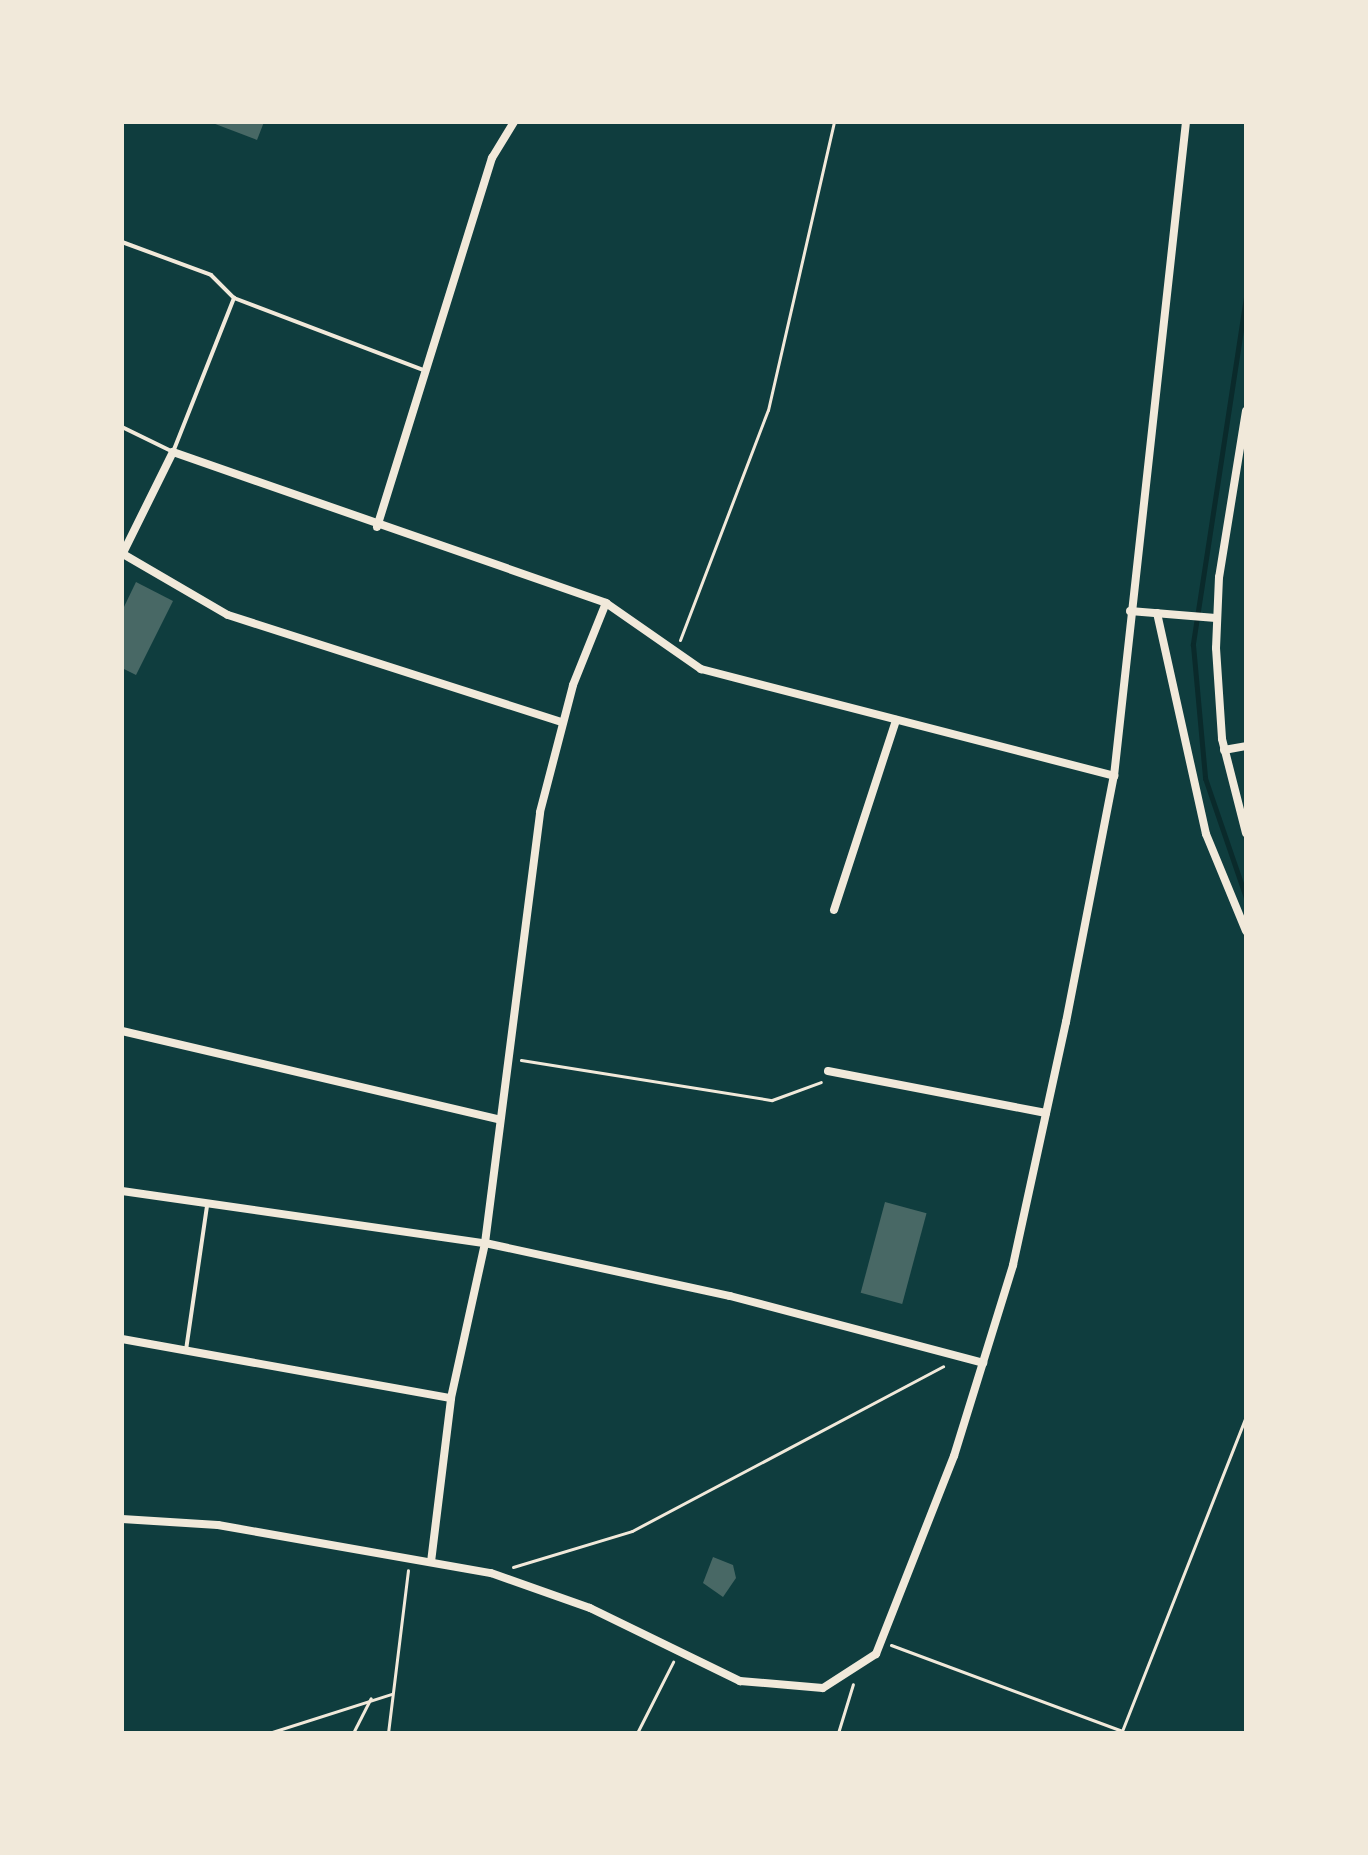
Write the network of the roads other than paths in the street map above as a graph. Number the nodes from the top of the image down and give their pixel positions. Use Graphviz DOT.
graph roads {
  1 [pos="514,122"];
  2 [pos="1186,122"];
  3 [pos="122,242"];
  4 [pos="234,298"];
  5 [pos="426,371"];
  6 [pos="1246,411"];
  7 [pos="122,427"];
  8 [pos="173,452"];
  9 [pos="377,527"];
  10 [pos="122,555"];
  11 [pos="606,603"];
  12 [pos="1130,611"];
  13 [pos="1157,613"];
  14 [pos="1216,618"];
  15 [pos="896,720"];
  16 [pos="562,722"];
  17 [pos="1246,746"];
  18 [pos="1224,750"];
  19 [pos="1114,776"];
  20 [pos="1246,833"];
  21 [pos="834,910"];
  22 [pos="1246,931"];
  23 [pos="122,1031"];
  24 [pos="828,1071"];
  25 [pos="1046,1113"];
  26 [pos="498,1119"];
  27 [pos="122,1191"];
  28 [pos="207,1206"];
  29 [pos="485,1243"];
  30 [pos="122,1339"];
  31 [pos="186,1353"];
  32 [pos="983,1363"];
  33 [pos="451,1398"];
  34 [pos="122,1519"];
  35 [pos="431,1562"];
  1 -- 5 [label="street"];
  2 -- 12 [label="street"];
  3 -- 4 [label="lane"];
  4 -- 5 [label="lane"];
  4 -- 8 [label="lane"];
  5 -- 9 [label="street"];
  6 -- 14 [label="street"];
  7 -- 8 [label="lane"];
  8 -- 9 [label="street"];
  8 -- 10 [label="street"];
  9 -- 11 [label="street"];
  10 -- 16 [label="street"];
  11 -- 15 [label="street"];
  11 -- 16 [label="street"];
  12 -- 13 [label="street"];
  12 -- 19 [label="street"];
  13 -- 14 [label="street"];
  13 -- 22 [label="street"];
  14 -- 18 [label="street"];
  15 -- 19 [label="street"];
  15 -- 21 [label="street"];
  16 -- 26 [label="street"];
  17 -- 18 [label="street"];
  18 -- 20 [label="street"];
  19 -- 25 [label="street"];
  23 -- 26 [label="street"];
  24 -- 25 [label="street"];
  25 -- 32 [label="street"];
  26 -- 29 [label="street"];
  27 -- 28 [label="street"];
  28 -- 29 [label="street"];
  28 -- 31 [label="lane"];
  29 -- 32 [label="street"];
  29 -- 33 [label="street"];
  30 -- 31 [label="street"];
  31 -- 33 [label="street"];
  32 -- 35 [label="street"];
  33 -- 35 [label="street"];
  34 -- 35 [label="street"];
}
